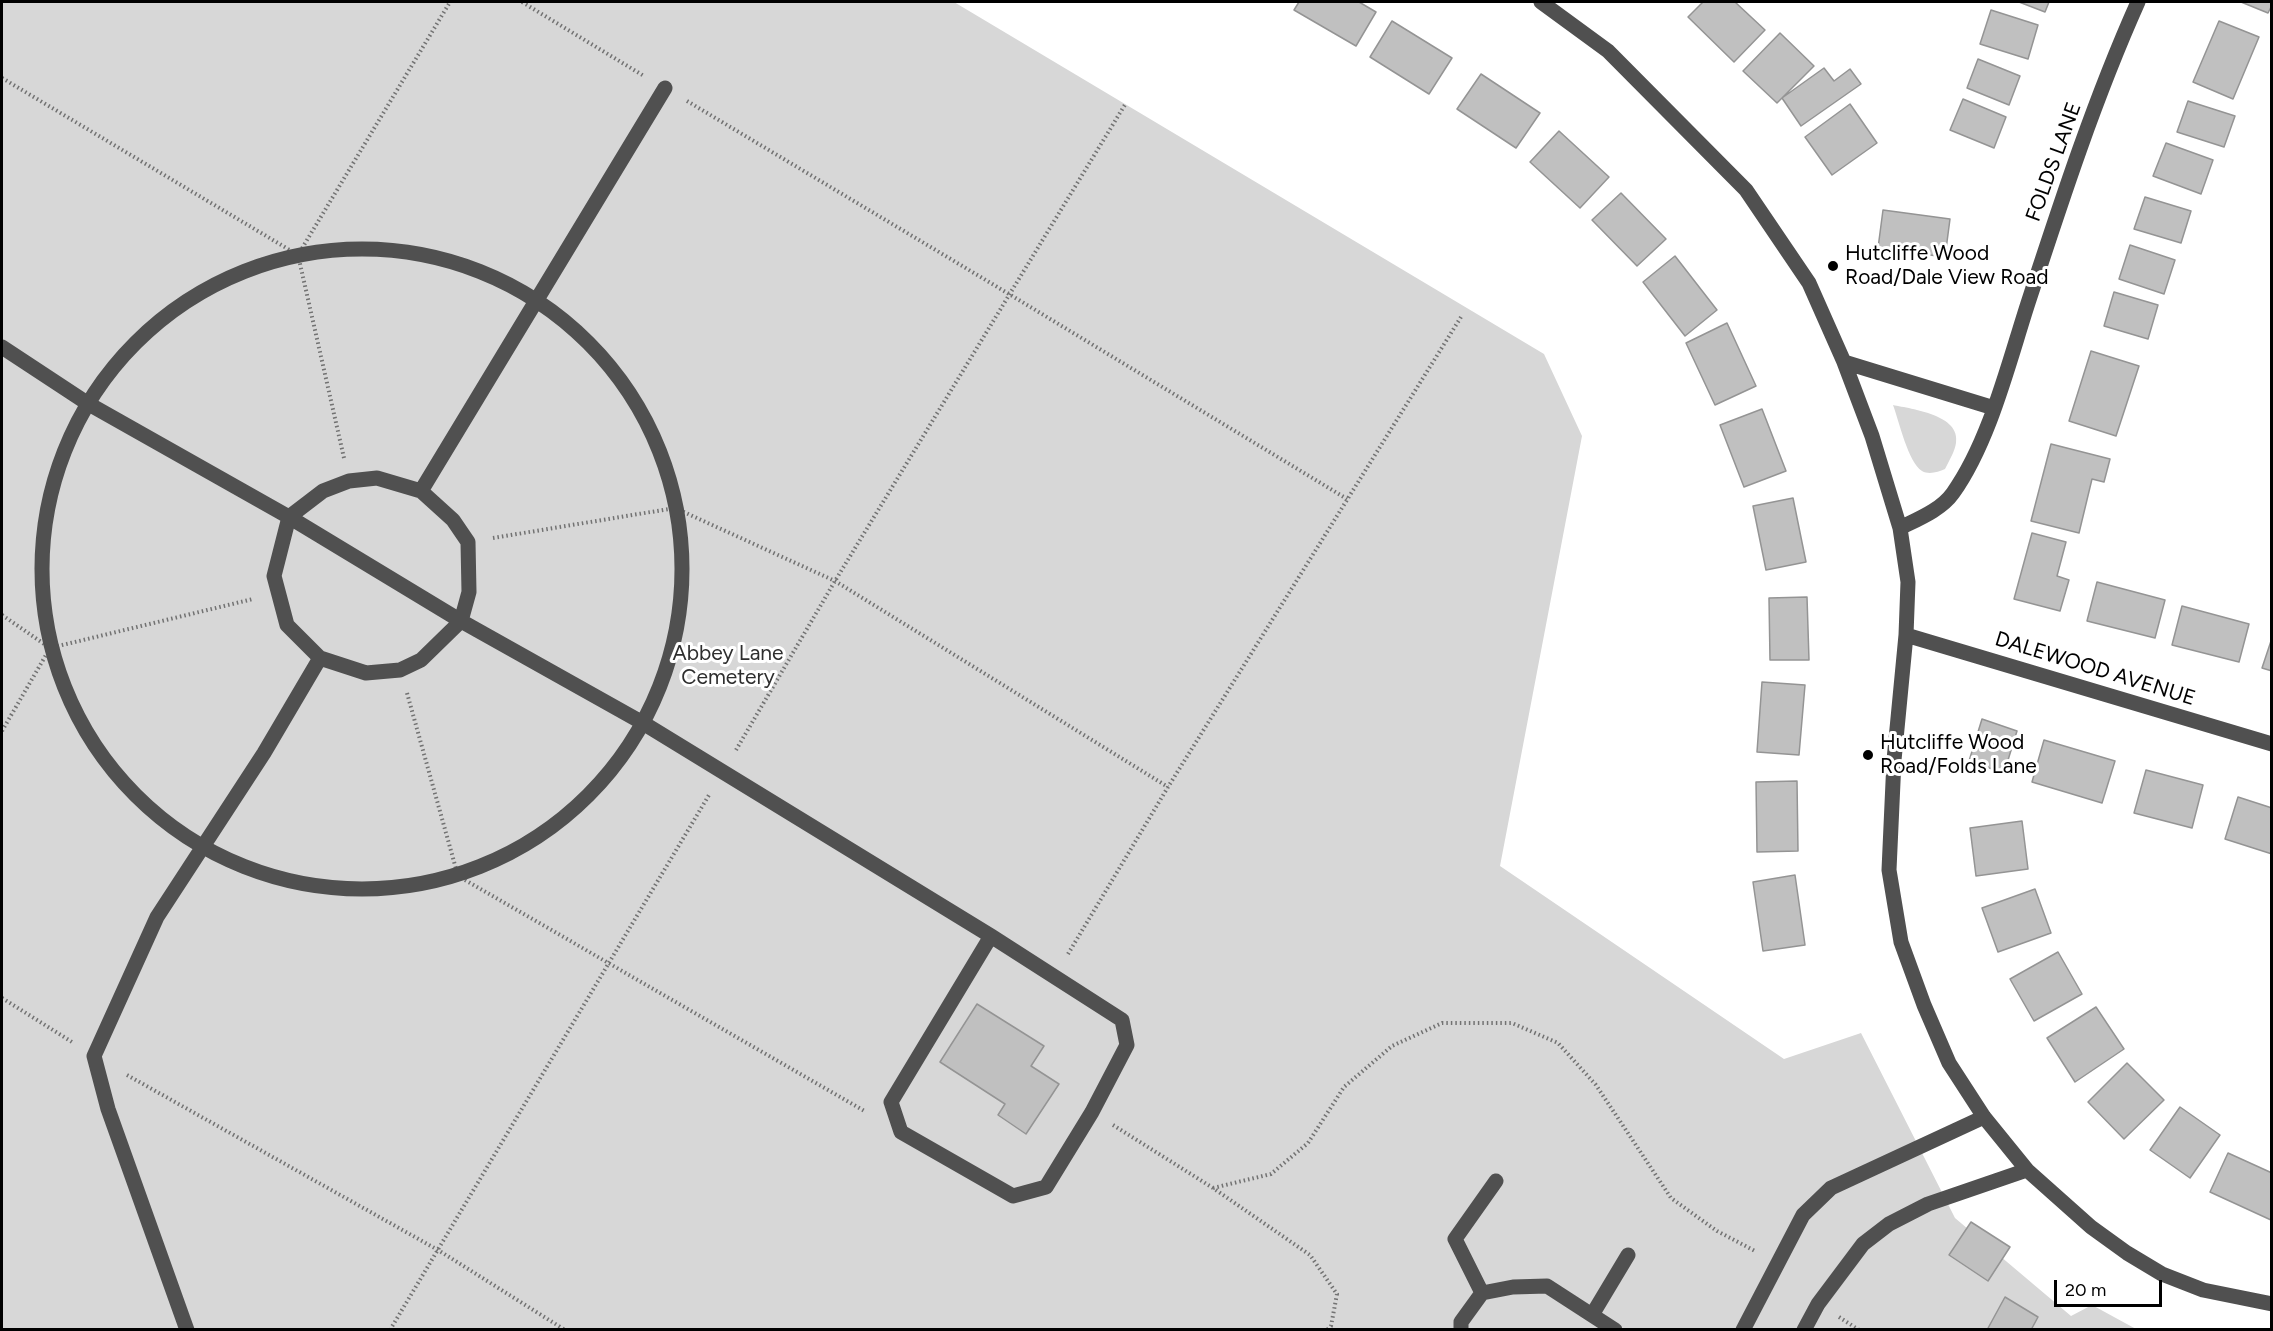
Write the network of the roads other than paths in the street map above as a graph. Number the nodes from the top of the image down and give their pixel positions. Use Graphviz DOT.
graph roads {
  1 [pos="1541,2"];
  2 [pos="2138,2"];
  3 [pos="665,88"];
  4 [pos="537,299"];
  5 [pos="2,347"];
  6 [pos="1844,362"];
  7 [pos="87,403"];
  8 [pos="1994,408"];
  9 [pos="422,491"];
  10 [pos="290,517"];
  11 [pos="1900,528"];
  12 [pos="461,621"];
  13 [pos="1906,635"];
  14 [pos="320,658"];
  15 [pos="643,723"];
  16 [pos="2271,744"];
  17 [pos="202,849"];
  18 [pos="991,936"];
  19 [pos="1984,1117"];
  20 [pos="2027,1170"];
  21 [pos="1496,1181"];
  22 [pos="1628,1255"];
  23 [pos="1482,1293"];
  24 [pos="2271,1304"];
  25 [pos="1592,1316"];
  26 [pos="187,1329"];
  27 [pos="1461,1329"];
  28 [pos="1615,1329"];
  29 [pos="1743,1329"];
  30 [pos="1804,1329"];
  1 -- 6 [label="street"];
  2 -- 8 [label="street, FOLDS LANE"];
  3 -- 4 [label="street"];
  4 -- 7 [label="street"];
  4 -- 9 [label="street"];
  4 -- 15 [label="street"];
  5 -- 7 [label="street"];
  6 -- 8 [label="street"];
  6 -- 11 [label="street"];
  7 -- 10 [label="street"];
  7 -- 17 [label="street"];
  8 -- 11 [label="street, FOLDS LANE"];
  9 -- 10 [label="street"];
  9 -- 12 [label="street"];
  10 -- 12 [label="street"];
  10 -- 14 [label="street"];
  11 -- 13 [label="street"];
  12 -- 14 [label="street"];
  12 -- 15 [label="street"];
  13 -- 16 [label="street, DALEWOOD AVENUE"];
  13 -- 19 [label="street"];
  14 -- 17 [label="street"];
  15 -- 17 [label="street"];
  15 -- 18 [label="street"];
  17 -- 26 [label="street"];
  18 -- 18 [label="street"];
  19 -- 20 [label="street"];
  19 -- 29 [label="street"];
  20 -- 24 [label="street"];
  20 -- 30 [label="street"];
  21 -- 23 [label="street"];
  22 -- 25 [label="street"];
  23 -- 25 [label="street"];
  23 -- 27 [label="street"];
  25 -- 28 [label="street"];
}
